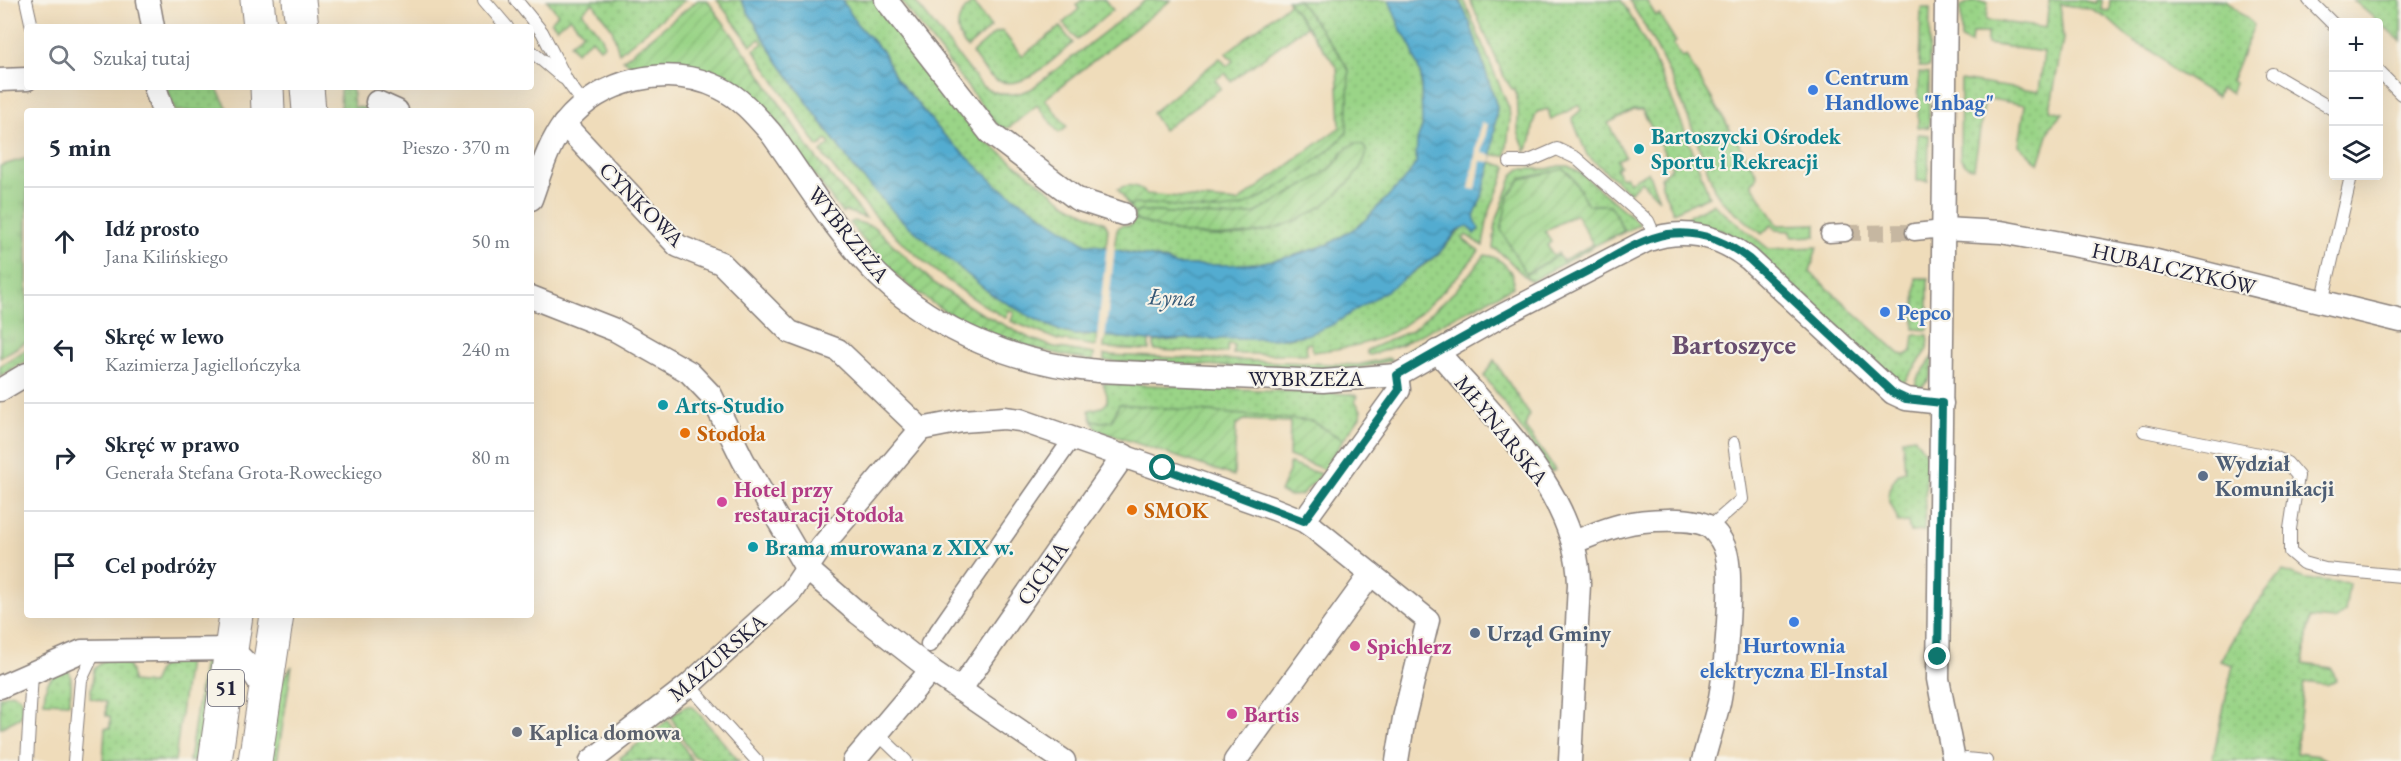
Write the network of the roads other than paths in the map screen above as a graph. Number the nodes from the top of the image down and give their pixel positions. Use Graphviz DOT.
graph roads {
  1 [pos="26,0"];
  2 [pos="148,0"];
  3 [pos="257,0"];
  4 [pos="299,0"];
  5 [pos="484,0"];
  6 [pos="516,0"];
  7 [pos="886,0"];
  8 [pos="1946,0"];
  9 [pos="2309,0"];
  10 [pos="2329,20"];
  11 [pos="31,24"];
  12 [pos="152,24"];
  13 [pos="260,24"];
  14 [pos="302,24"];
  15 [pos="504,24"];
  16 [pos="534,54"];
  17 [pos="2380,72"];
  18 [pos="2272,74"];
  19 [pos="24,79"];
  20 [pos="0,80"];
  21 [pos="567,81"];
  22 [pos="267,90"];
  23 [pos="307,90"];
  24 [pos="2401,94"];
  25 [pos="584,104"];
  26 [pos="2329,107"];
  27 [pos="268,108"];
  28 [pos="309,108"];
  29 [pos="564,124"];
  30 [pos="1510,162"];
  31 [pos="535,174"];
  32 [pos="2350,180"];
  33 [pos="1123,214"];
  34 [pos="1944,229"];
  35 [pos="1914,232"];
  36 [pos="1655,237"];
  37 [pos="534,298"];
  38 [pos="2322,303"];
  39 [pos="2401,321"];
  40 [pos="1437,351"];
  41 [pos="1397,375"];
  42 [pos="24,376"];
  43 [pos="0,390"];
  44 [pos="1942,403"];
  45 [pos="921,429"];
  46 [pos="2144,432"];
  47 [pos="1734,443"];
  48 [pos="1067,447"];
  49 [pos="1124,455"];
  50 [pos="1304,521"];
  51 [pos="1710,527"];
  52 [pos="1574,542"];
  53 [pos="806,568"];
  54 [pos="1371,574"];
  55 [pos="2401,576"];
  56 [pos="236,618"];
  57 [pos="277,618"];
  58 [pos="929,644"];
  59 [pos="232,649"];
  60 [pos="88,651"];
  61 [pos="931,670"];
  62 [pos="32,673"];
  63 [pos="688,685"];
  64 [pos="0,687"];
  65 [pos="960,690"];
  66 [pos="265,691"];
  67 [pos="877,733"];
  68 [pos="1056,759"];
  69 [pos="27,761"];
  70 [pos="74,761"];
  71 [pos="215,761"];
  72 [pos="255,761"];
  73 [pos="591,761"];
  74 [pos="757,761"];
  75 [pos="854,761"];
  76 [pos="906,761"];
  77 [pos="1235,761"];
  78 [pos="1397,761"];
  79 [pos="1570,761"];
  80 [pos="1703,761"];
  81 [pos="1955,761"];
  82 [pos="1986,761"];
  1 -- 11 [label="lane"];
  2 -- 12 [label="street"];
  3 -- 13 [label="main road"];
  4 -- 14 [label="main road"];
  5 -- 15 [label="lane"];
  6 -- 21 [label="lane"];
  7 -- 33 [label="street"];
  8 -- 34 [label="street"];
  9 -- 10 [label="lane"];
  16 -- 21 [label="lane"];
  17 -- 24 [label="lane"];
  18 -- 26 [label="lane"];
  19 -- 20 [label="street"];
  21 -- 25 [label="lane"];
  22 -- 27 [label="main road"];
  23 -- 28 [label="main road"];
  25 -- 29 [label="street, WYBRZEŻA"];
  25 -- 41 [label="street, WYBRZEŻA"];
  29 -- 31 [label="street, WYBRZEŻA"];
  29 -- 45 [label="street, CYNKOWA"];
  30 -- 36 [label="lane"];
  32 -- 38 [label="lane"];
  34 -- 35 [label="street"];
  34 -- 38 [label="street, HUBALCZYKÓW"];
  34 -- 44 [label="street"];
  36 -- 40 [label="street"];
  36 -- 44 [label="street"];
  37 -- 53 [label="street"];
  38 -- 39 [label="street, HUBALCZYKÓW"];
  40 -- 41 [label="street"];
  40 -- 52 [label="street, MŁYNARSKA"];
  41 -- 50 [label="street"];
  42 -- 43 [label="street"];
  44 -- 81 [label="street"];
  45 -- 49 [label="street"];
  45 -- 53 [label="street, MAZURSKA"];
  46 -- 55 [label="lane"];
  47 -- 51 [label="lane"];
  48 -- 58 [label="street"];
  49 -- 50 [label="street"];
  49 -- 65 [label="street, CICHA"];
  50 -- 54 [label="street"];
  51 -- 52 [label="street"];
  51 -- 80 [label="street"];
  52 -- 79 [label="street, MŁYNARSKA"];
  53 -- 61 [label="street"];
  53 -- 63 [label="street, MAZURSKA"];
  54 -- 77 [label="street"];
  54 -- 78 [label="street"];
  56 -- 59 [label="main road, 51"];
  57 -- 66 [label="main road, 51"];
  59 -- 60 [label="street"];
  59 -- 66 [label="street"];
  59 -- 71 [label="main road, 51"];
  60 -- 62 [label="street"];
  60 -- 70 [label="lane"];
  61 -- 65 [label="street"];
  61 -- 67 [label="street"];
  62 -- 64 [label="street"];
  62 -- 69 [label="lane"];
  63 -- 73 [label="street, MAZURSKA"];
  63 -- 74 [label="lane"];
  65 -- 68 [label="street"];
  66 -- 72 [label="main road, 51"];
  67 -- 75 [label="street"];
  67 -- 76 [label="lane"];
  81 -- 82 [label="lane"];
}
